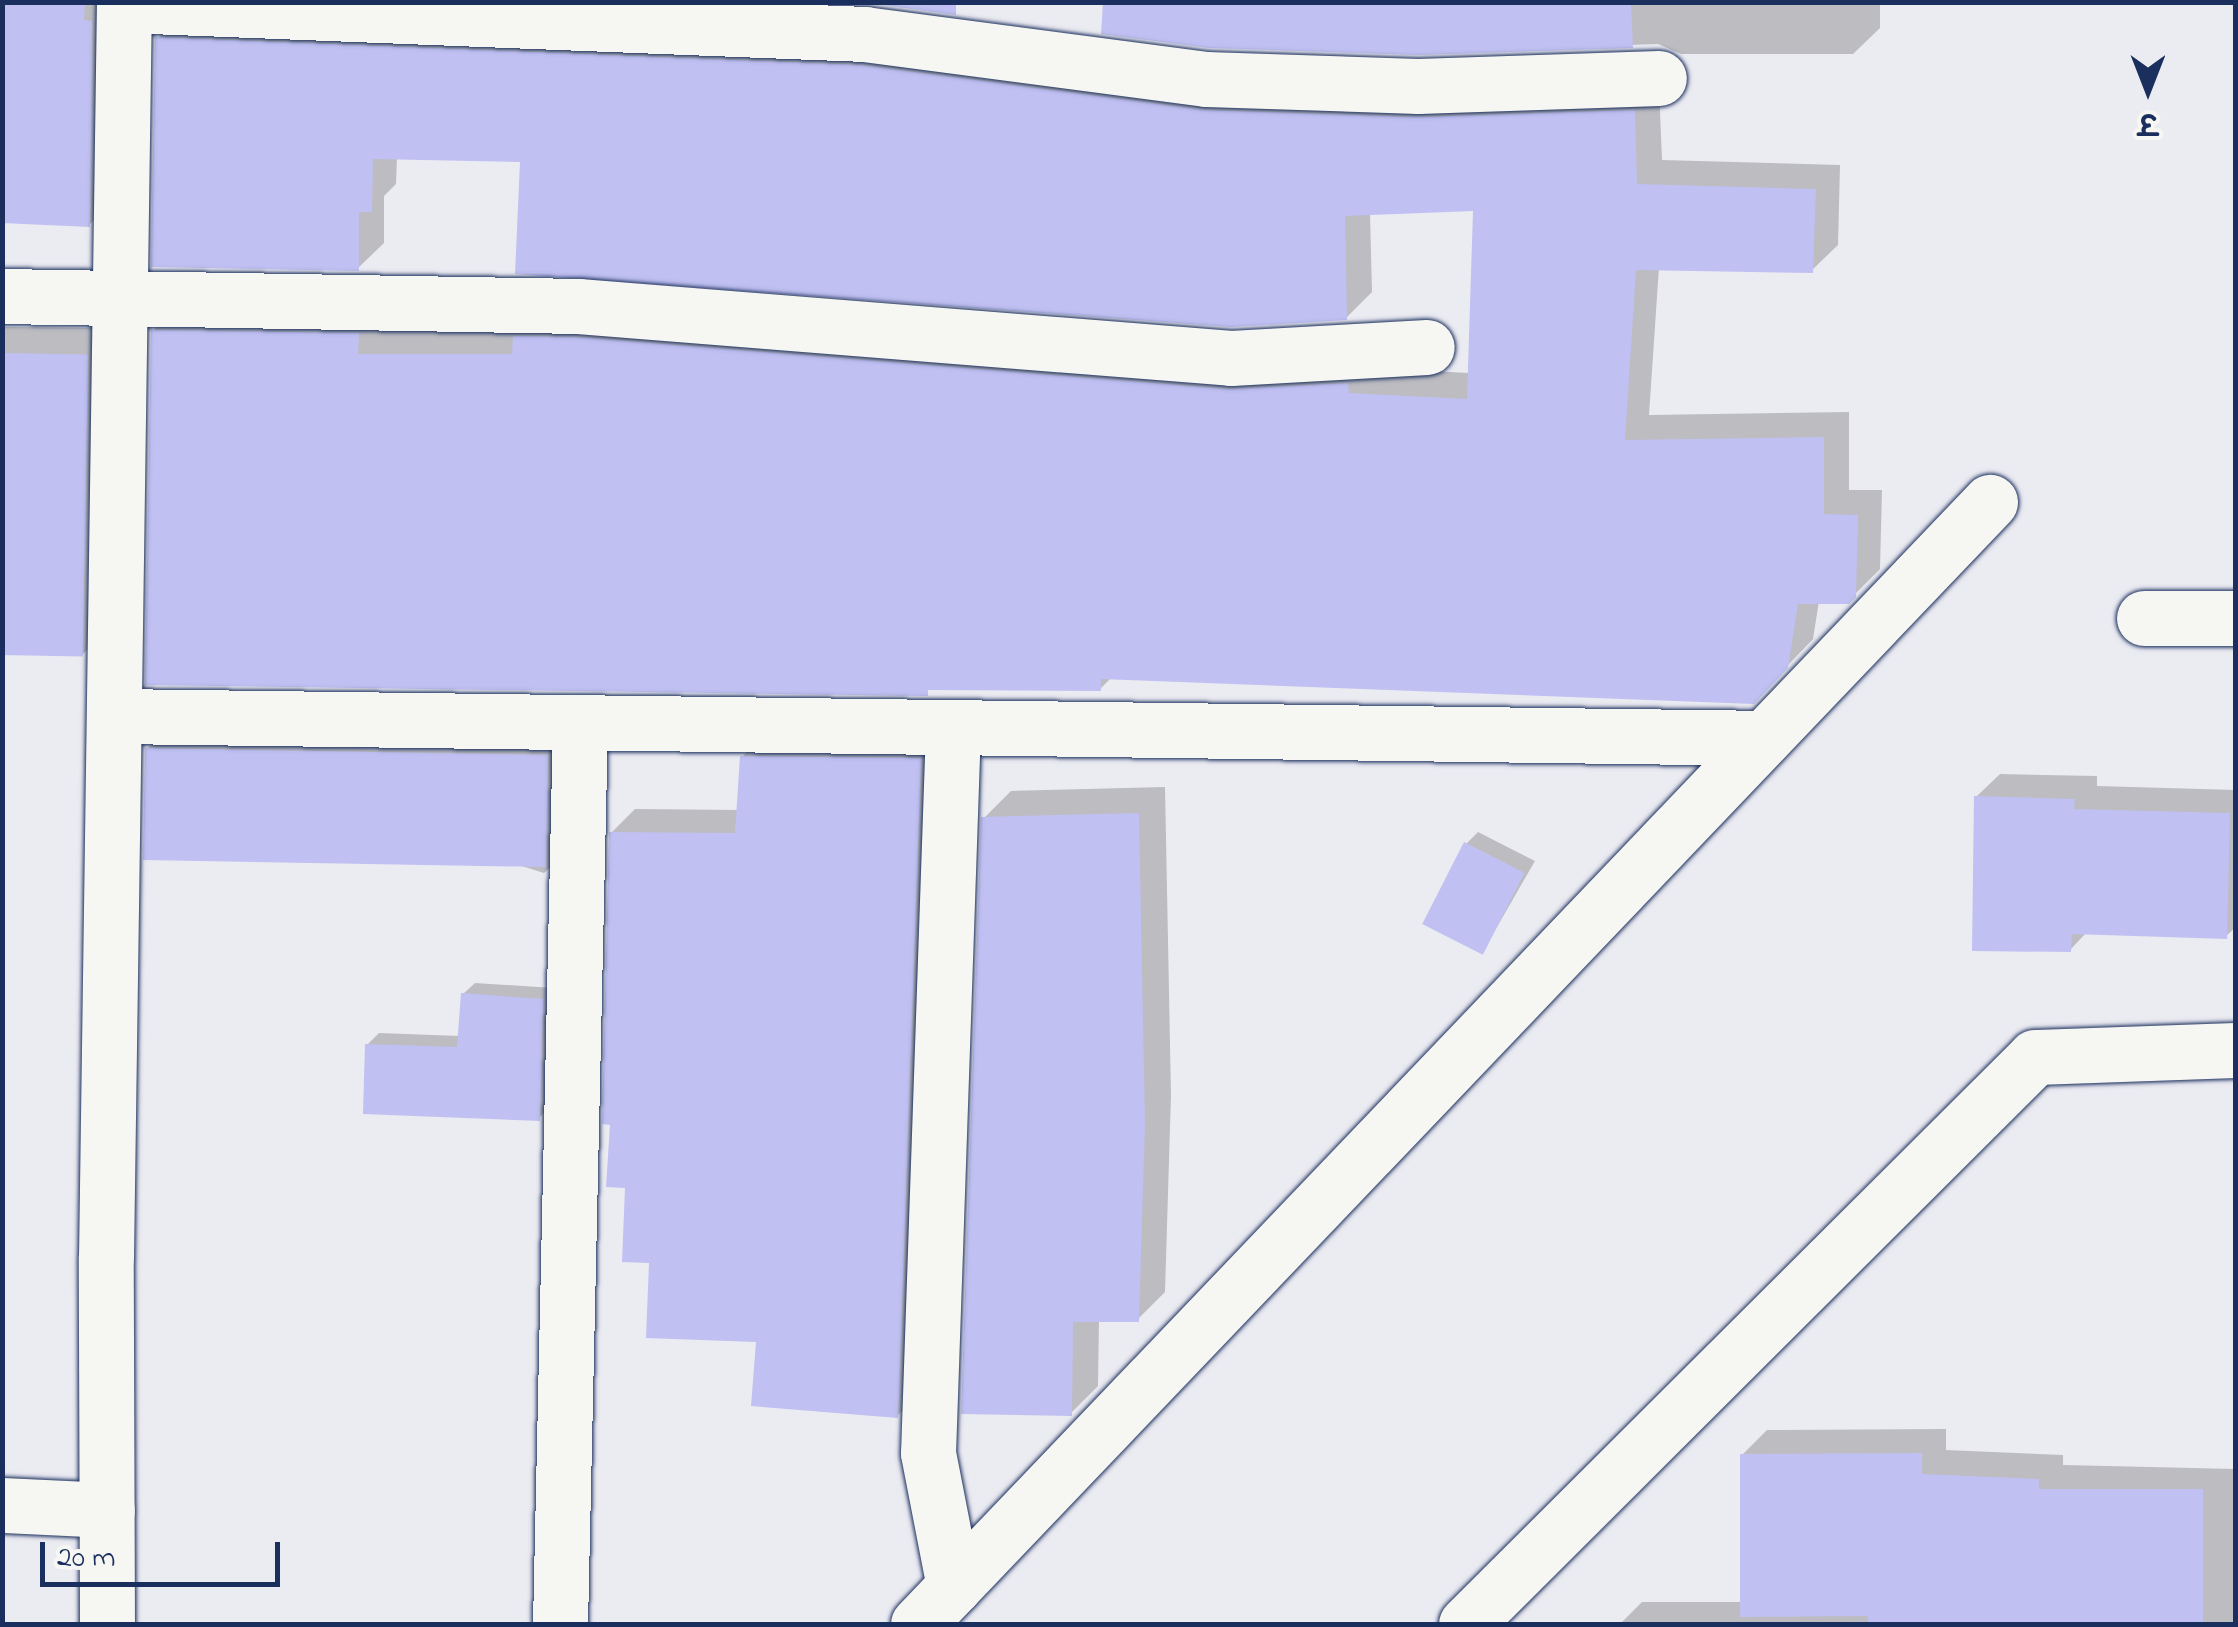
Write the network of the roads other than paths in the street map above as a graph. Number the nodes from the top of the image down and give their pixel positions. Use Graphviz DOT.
graph roads {
  1 [pos="124,4"];
  2 [pos="1659,78"];
  3 [pos="120,295"];
  4 [pos="2,296"];
  5 [pos="1427,347"];
  6 [pos="1990,502"];
  7 [pos="2144,618"];
  8 [pos="2236,618"];
  9 [pos="114,716"];
  10 [pos="580,723"];
  11 [pos="952,727"];
  12 [pos="1764,738"];
  13 [pos="2236,1050"];
  14 [pos="2,1505"];
  15 [pos="107,1510"];
  16 [pos="936,1606"];
  17 [pos="107,1624"];
  18 [pos="560,1624"];
  19 [pos="1466,1624"];
  1 -- 2 [label="street"];
  1 -- 3 [label="street"];
  3 -- 4 [label="street"];
  3 -- 5 [label="street"];
  3 -- 9 [label="street"];
  6 -- 12 [label="street"];
  7 -- 8 [label="street"];
  9 -- 10 [label="street"];
  9 -- 15 [label="street"];
  10 -- 11 [label="street"];
  10 -- 18 [label="street"];
  11 -- 12 [label="street"];
  11 -- 16 [label="street"];
  12 -- 16 [label="street"];
  13 -- 19 [label="street"];
  14 -- 15 [label="street"];
  15 -- 17 [label="street"];
}
